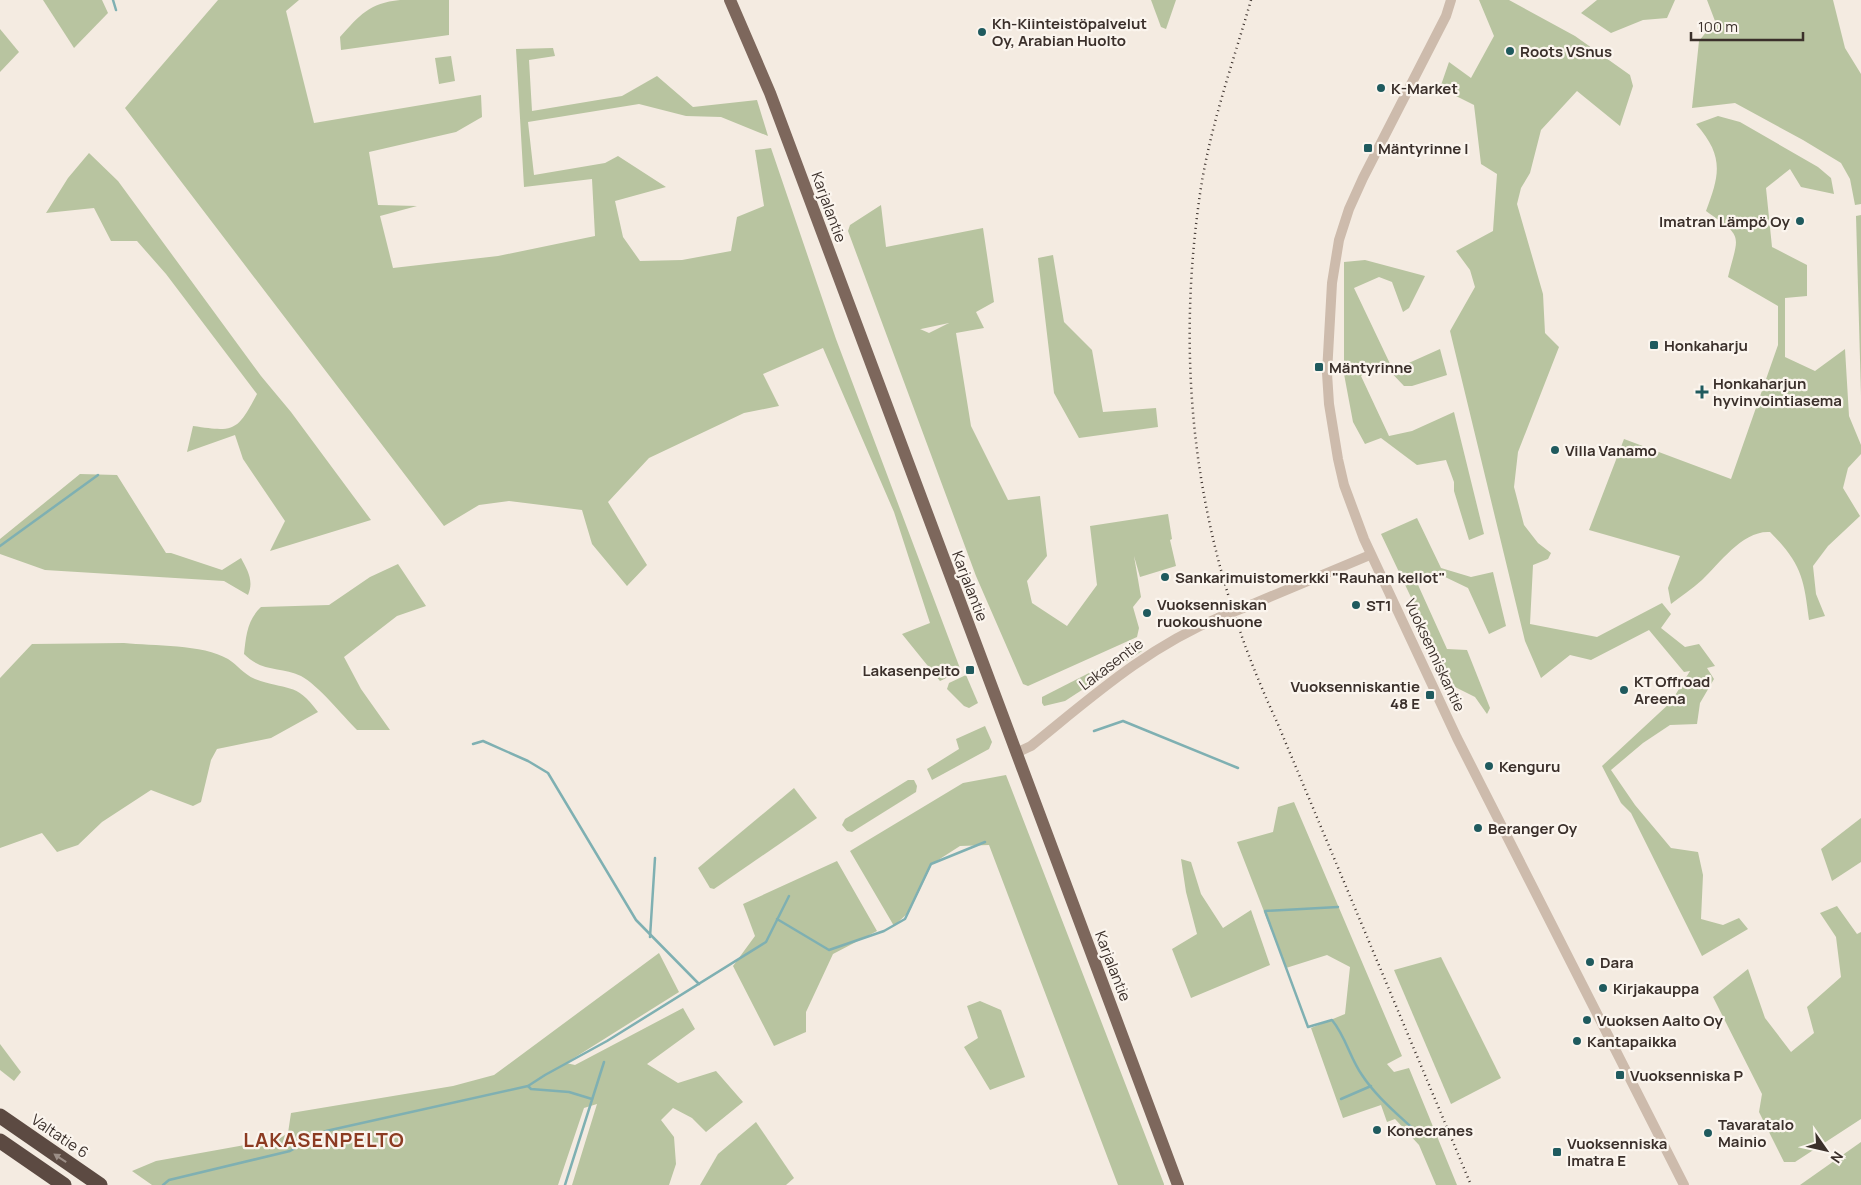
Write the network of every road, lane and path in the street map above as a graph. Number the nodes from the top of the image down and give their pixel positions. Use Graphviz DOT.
graph roads {
  1 [pos="730,0"];
  2 [pos="1451,0"];
  3 [pos="1370,554"];
  4 [pos="1016,753"];
  5 [pos="0,1116"];
  6 [pos="0,1141"];
  7 [pos="64,1185"];
  8 [pos="100,1185"];
  9 [pos="1178,1185"];
  10 [pos="1684,1185"];
  1 -- 4 [label="main road, Karjalantie"];
  2 -- 3 [label="street, Vuoksenniskantie"];
  3 -- 4 [label="street, Lakasentie, bridge"];
  3 -- 10 [label="street, Vuoksenniskantie"];
  4 -- 9 [label="main road, Karjalantie"];
  8 -- 5 [label="highway, Valtatie 6, one-way"];
  6 -- 7 [label="highway"];
}
